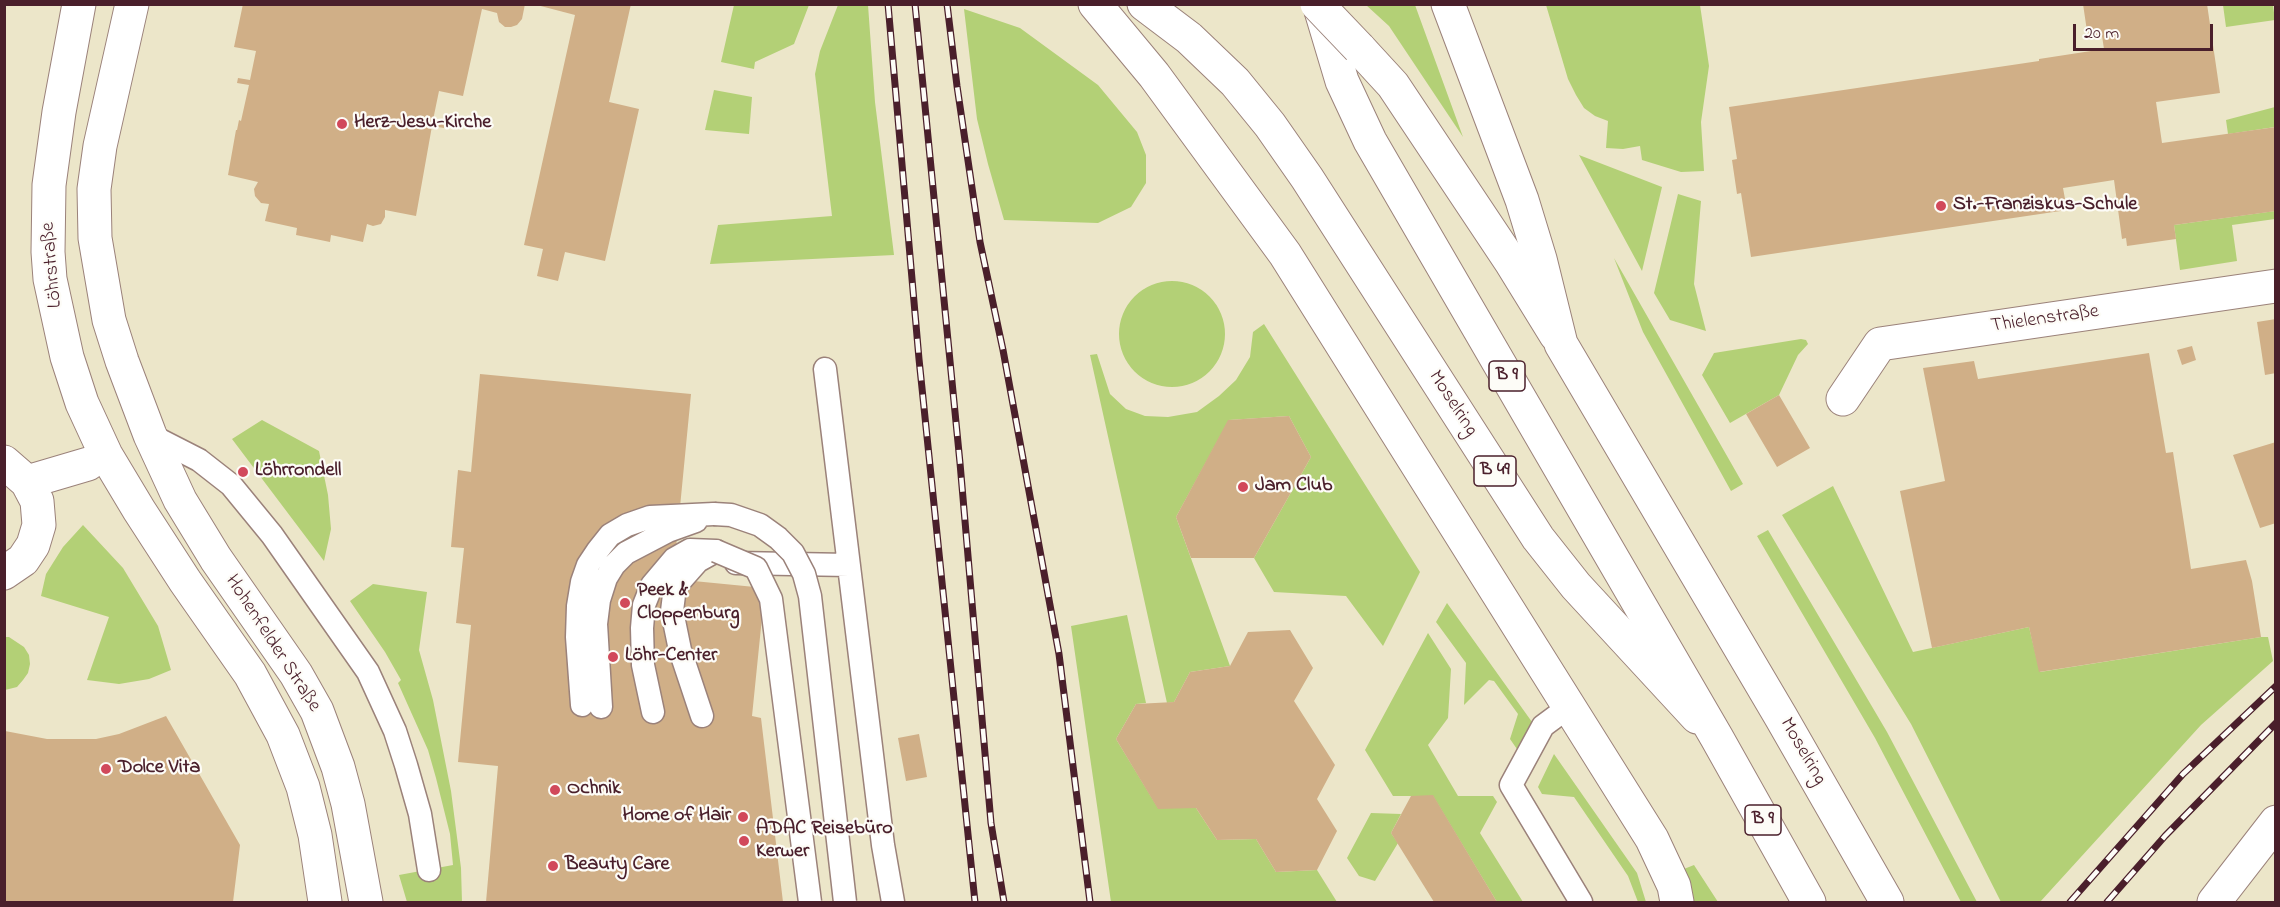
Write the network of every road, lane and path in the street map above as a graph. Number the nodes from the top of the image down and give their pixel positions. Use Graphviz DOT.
graph roads {
  1 [pos="79,4"];
  2 [pos="132,4"];
  3 [pos="1095,4"];
  4 [pos="1144,4"];
  5 [pos="1318,4"];
  6 [pos="1448,4"];
  7 [pos="2276,286"];
  8 [pos="1561,344"];
  9 [pos="825,369"];
  10 [pos="1843,399"];
  11 [pos="150,435"];
  12 [pos="88,464"];
  13 [pos="16,472"];
  14 [pos="139,510"];
  15 [pos="715,556"];
  16 [pos="849,565"];
  17 [pos="4,573"];
  18 [pos="592,706"];
  19 [pos="1570,706"];
  20 [pos="653,712"];
  21 [pos="702,716"];
  22 [pos="1717,738"];
  23 [pos="2276,822"];
  24 [pos="429,870"];
  25 [pos="368,900"];
  26 [pos="325,903"];
  27 [pos="810,903"];
  28 [pos="845,903"];
  29 [pos="893,903"];
  30 [pos="1581,903"];
  31 [pos="1677,903"];
  32 [pos="1809,903"];
  33 [pos="1887,903"];
  34 [pos="2214,903"];
  1 -- 14 [label="main road, Löhrstraße"];
  2 -- 11 [label="main road"];
  3 -- 19 [label="main road"];
  4 -- 22 [label="main road, Moselring / B 49"];
  5 -- 8 [label="main road, Moselring, bridge"];
  5 -- 22 [label="main road, B 9"];
  6 -- 8 [label="main road"];
  7 -- 10 [label="main road, Thielenstraße"];
  8 -- 33 [label="main road, Moselring"];
  9 -- 16 [label="lane"];
  11 -- 24 [label="lane"];
  11 -- 25 [label="main road, Hohenfelder Straße"];
  12 -- 13 [label="main road"];
  13 -- 17 [label="main road"];
  14 -- 26 [label="main road, Hohenfelder Straße"];
  15 -- 16 [label="lane"];
  15 -- 20 [label="lane"];
  15 -- 21 [label="lane"];
  15 -- 27 [label="lane, bridge"];
  16 -- 29 [label="lane"];
  18 -- 28 [label="lane, bridge"];
  19 -- 30 [label="lane"];
  19 -- 31 [label="main road"];
  22 -- 32 [label="main road, Moselring / B 9"];
  23 -- 34 [label="main road"];
}
